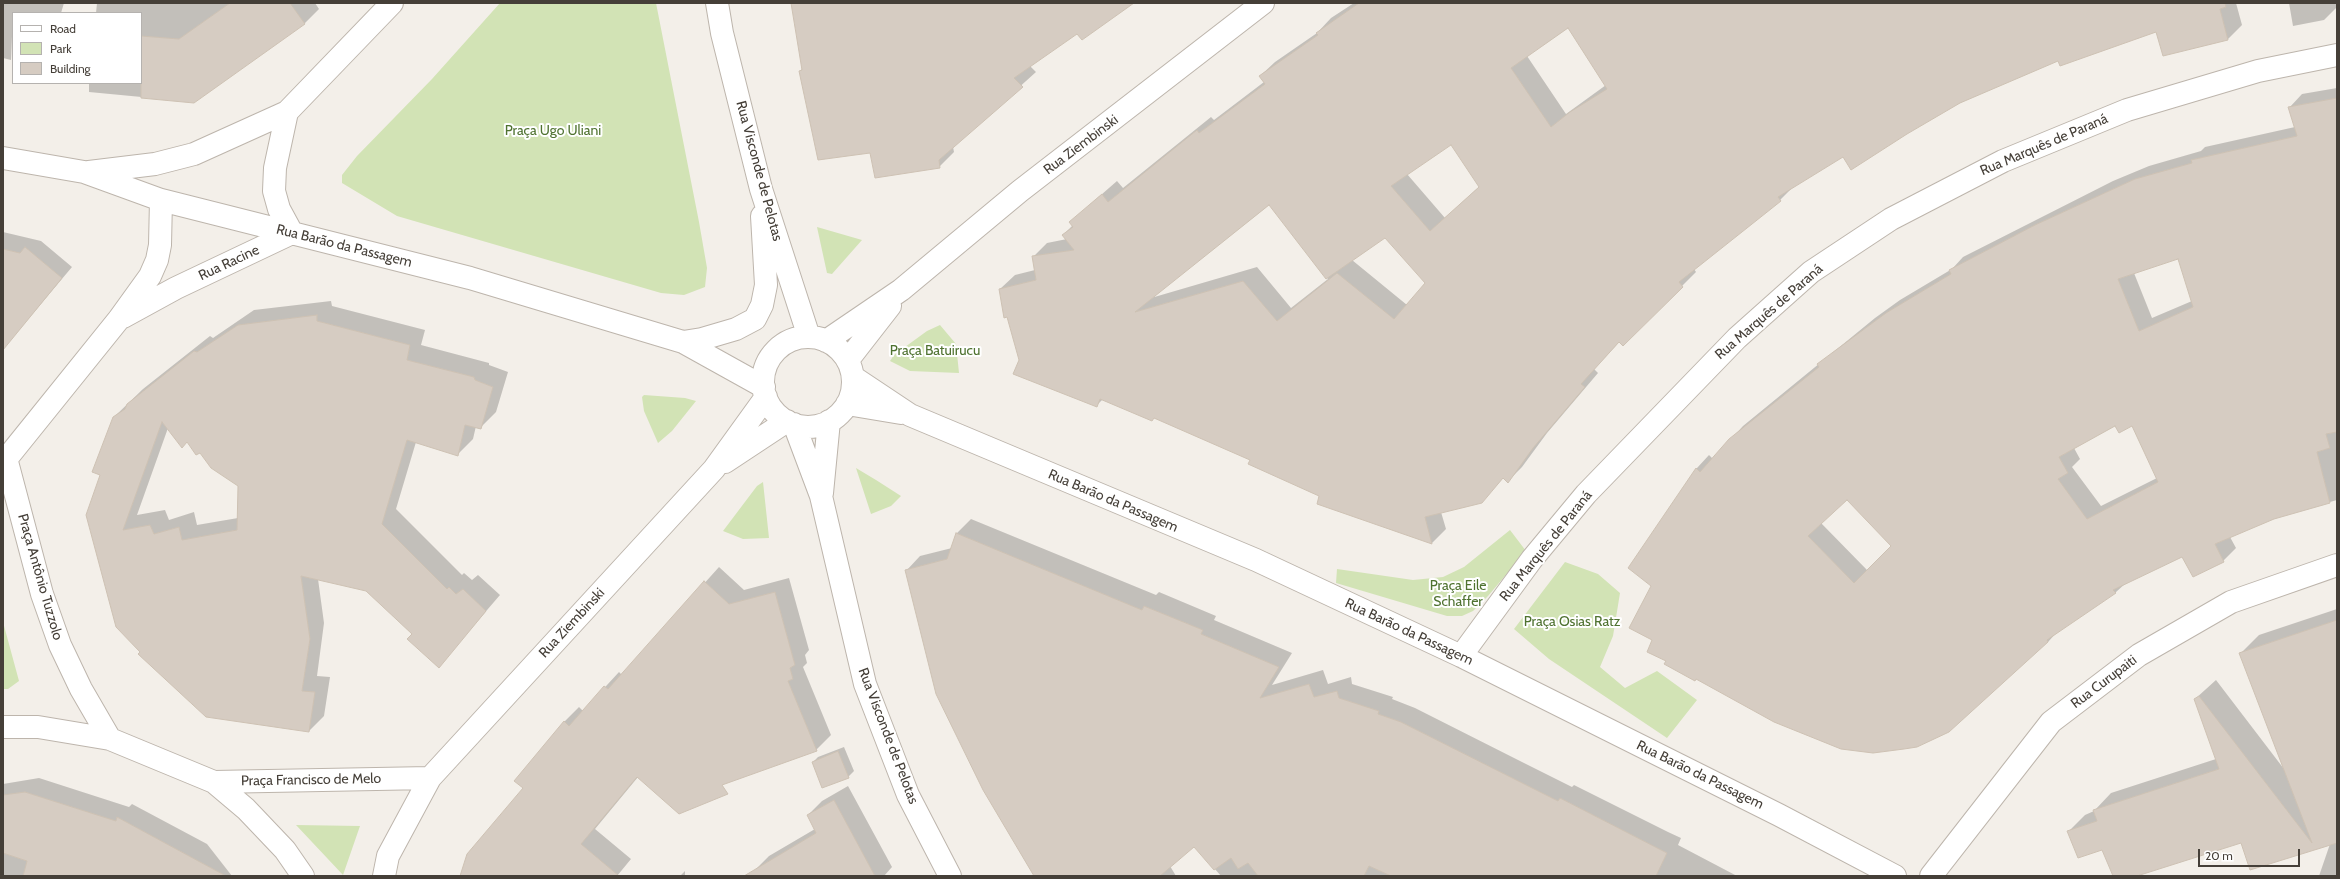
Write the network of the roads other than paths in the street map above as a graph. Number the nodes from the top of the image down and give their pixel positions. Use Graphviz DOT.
graph roads {
  1 [pos="392,3"];
  2 [pos="717,3"];
  3 [pos="1263,3"];
  4 [pos="2337,55"];
  5 [pos="287,112"];
  6 [pos="3,158"];
  7 [pos="84,172"];
  8 [pos="761,189"];
  9 [pos="161,200"];
  10 [pos="292,233"];
  11 [pos="901,290"];
  12 [pos="119,319"];
  13 [pos="818,339"];
  14 [pos="683,342"];
  15 [pos="850,369"];
  16 [pos="765,392"];
  17 [pos="847,404"];
  18 [pos="910,415"];
  19 [pos="790,422"];
  20 [pos="829,422"];
  21 [pos="5,460"];
  22 [pos="714,469"];
  23 [pos="822,496"];
  24 [pos="2337,565"];
  25 [pos="1461,656"];
  26 [pos="3,727"];
  27 [pos="110,739"];
  28 [pos="430,778"];
  29 [pos="214,782"];
  30 [pos="304,876"];
  31 [pos="384,876"];
  32 [pos="950,876"];
  33 [pos="1895,876"];
  34 [pos="1931,876"];
  1 -- 5 [label="street"];
  2 -- 8 [label="street, Rua Visconde de Pelotas"];
  3 -- 11 [label="street, Rua Ziembinski"];
  4 -- 25 [label="street, Rua Marquês de Paraná"];
  5 -- 7 [label="street"];
  5 -- 10 [label="street"];
  6 -- 7 [label="street, Rua Barão da Passagem"];
  7 -- 9 [label="street, Rua Barão da Passagem"];
  8 -- 13 [label="street, Rua Visconde de Pelotas"];
  8 -- 14 [label="street, Rua Barão da Passagem"];
  9 -- 10 [label="street, Rua Barão da Passagem"];
  9 -- 12 [label="street, Rua Racine"];
  10 -- 12 [label="street, Rua Racine"];
  10 -- 14 [label="street, Rua Barão da Passagem"];
  11 -- 13 [label="street, Rua Ziembinski"];
  11 -- 15 [label="street, Rua Ziembinski"];
  12 -- 21 [label="street, Rua Racine"];
  13 -- 15 [label="street"];
  13 -- 16 [label="street"];
  14 -- 16 [label="street, Rua Barão da Passagem"];
  15 -- 17 [label="street"];
  15 -- 18 [label="street, Rua Barão da Passagem"];
  16 -- 19 [label="street"];
  16 -- 22 [label="street, Rua Ziembinski"];
  17 -- 18 [label="street, Rua Barão da Passagem"];
  17 -- 20 [label="street"];
  18 -- 25 [label="street, Rua Barão da Passagem"];
  19 -- 20 [label="street"];
  19 -- 22 [label="street, Rua Ziembinski"];
  19 -- 23 [label="street, Rua Visconde de Pelotas"];
  20 -- 23 [label="street, Rua Visconde de Pelotas"];
  21 -- 27 [label="street, Praça Antônio Tuzzolo"];
  22 -- 28 [label="street, Rua Ziembinski"];
  23 -- 32 [label="street, Rua Visconde de Pelotas"];
  24 -- 34 [label="street, Rua Curupaiti"];
  25 -- 33 [label="street, Rua Barão da Passagem"];
  26 -- 27 [label="street"];
  27 -- 29 [label="street"];
  28 -- 29 [label="street, Praça Francisco de Melo"];
  28 -- 31 [label="street"];
  29 -- 30 [label="street, Praça Francisco de Melo"];
}
